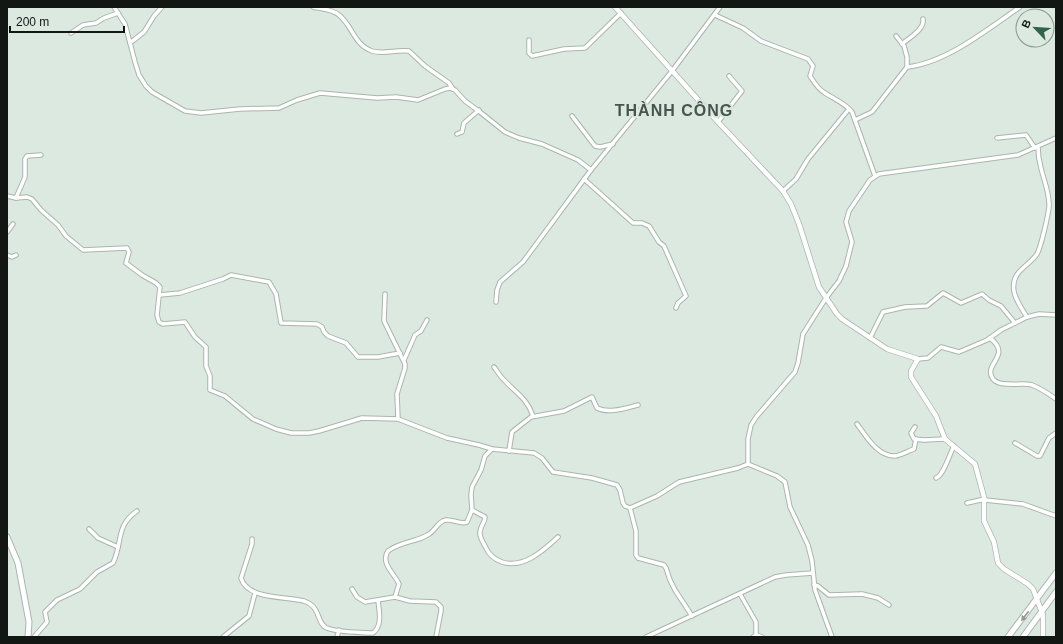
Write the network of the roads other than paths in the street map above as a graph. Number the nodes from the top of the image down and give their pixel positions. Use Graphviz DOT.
graph roads {
  1 [pos="114,7"];
  2 [pos="162,7"];
  3 [pos="313,7"];
  4 [pos="615,7"];
  5 [pos="720,7"];
  6 [pos="1020,7"];
  7 [pos="118,13"];
  8 [pos="621,13"];
  9 [pos="715,15"];
  10 [pos="923,19"];
  11 [pos="71,33"];
  12 [pos="896,36"];
  13 [pos="529,40"];
  14 [pos="130,43"];
  15 [pos="902,44"];
  16 [pos="907,67"];
  17 [pos="672,71"];
  18 [pos="729,76"];
  19 [pos="453,89"];
  20 [pos="849,109"];
  21 [pos="478,110"];
  22 [pos="572,116"];
  23 [pos="856,120"];
  24 [pos="718,122"];
  25 [pos="456,134"];
  26 [pos="997,138"];
  27 [pos="1056,138"];
  28 [pos="614,143"];
  29 [pos="1036,148"];
  30 [pos="41,155"];
  31 [pos="592,170"];
  32 [pos="875,176"];
  33 [pos="584,179"];
  34 [pos="783,191"];
  35 [pos="7,196"];
  36 [pos="16,198"];
  37 [pos="13,224"];
  38 [pos="7,232"];
  39 [pos="7,255"];
  40 [pos="16,255"];
  41 [pos="385,294"];
  42 [pos="160,295"];
  43 [pos="826,298"];
  44 [pos="496,302"];
  45 [pos="676,308"];
  46 [pos="1056,315"];
  47 [pos="1027,317"];
  48 [pos="427,320"];
  49 [pos="1015,323"];
  50 [pos="870,338"];
  51 [pos="990,338"];
  52 [pos="400,353"];
  53 [pos="918,359"];
  54 [pos="404,360"];
  55 [pos="494,367"];
  56 [pos="1056,399"];
  57 [pos="638,405"];
  58 [pos="533,416"];
  59 [pos="398,419"];
  60 [pos="857,424"];
  61 [pos="915,427"];
  62 [pos="1056,433"];
  63 [pos="916,439"];
  64 [pos="945,439"];
  65 [pos="1015,443"];
  66 [pos="954,446"];
  67 [pos="492,449"];
  68 [pos="510,451"];
  69 [pos="748,464"];
  70 [pos="936,478"];
  71 [pos="985,500"];
  72 [pos="967,503"];
  73 [pos="630,508"];
  74 [pos="472,510"];
  75 [pos="137,511"];
  76 [pos="1056,516"];
  77 [pos="89,528"];
  78 [pos="7,537"];
  79 [pos="558,537"];
  80 [pos="252,539"];
  81 [pos="118,547"];
  82 [pos="813,573"];
  83 [pos="1056,573"];
  84 [pos="814,585"];
  85 [pos="352,589"];
  86 [pos="1056,592"];
  87 [pos="255,593"];
  88 [pos="740,594"];
  89 [pos="395,597"];
  90 [pos="1037,599"];
  91 [pos="378,600"];
  92 [pos="889,605"];
  93 [pos="1042,611"];
  94 [pos="692,616"];
  95 [pos="339,630"];
  96 [pos="658,632"];
  97 [pos="755,636"];
  98 [pos="28,637"];
  99 [pos="34,637"];
  100 [pos="223,637"];
  101 [pos="337,637"];
  102 [pos="436,637"];
  103 [pos="646,637"];
  104 [pos="656,637"];
  105 [pos="762,637"];
  106 [pos="832,637"];
  107 [pos="1008,637"];
  108 [pos="1023,637"];
  109 [pos="1043,637"];
  1 -- 7 [label="street"];
  2 -- 14 [label="street"];
  3 -- 19 [label="street"];
  4 -- 8 [label="street"];
  5 -- 9 [label="street"];
  6 -- 16 [label="street"];
  7 -- 11 [label="street"];
  7 -- 14 [label="street"];
  8 -- 13 [label="street"];
  8 -- 17 [label="street"];
  9 -- 17 [label="street"];
  9 -- 20 [label="street"];
  10 -- 15 [label="street"];
  12 -- 15 [label="street"];
  14 -- 19 [label="street"];
  15 -- 16 [label="street"];
  16 -- 23 [label="street"];
  17 -- 24 [label="street"];
  17 -- 28 [label="street"];
  18 -- 24 [label="street"];
  19 -- 21 [label="street"];
  20 -- 23 [label="street"];
  20 -- 34 [label="street"];
  21 -- 25 [label="street"];
  21 -- 31 [label="street"];
  22 -- 28 [label="street"];
  23 -- 32 [label="street"];
  24 -- 34 [label="street"];
  26 -- 29 [label="street"];
  27 -- 29 [label="street"];
  28 -- 31 [label="street"];
  29 -- 32 [label="street"];
  29 -- 47 [label="street"];
  30 -- 36 [label="street"];
  31 -- 33 [label="street"];
  32 -- 43 [label="street"];
  33 -- 44 [label="street"];
  33 -- 45 [label="street"];
  34 -- 43 [label="street"];
  35 -- 36 [label="street"];
  36 -- 42 [label="street"];
  37 -- 38 [label="street"];
  39 -- 40 [label="street"];
  41 -- 52 [label="street"];
  42 -- 52 [label="street"];
  42 -- 59 [label="street"];
  43 -- 50 [label="street"];
  43 -- 69 [label="street"];
  46 -- 47 [label="street"];
  47 -- 49 [label="street"];
  48 -- 54 [label="street"];
  49 -- 50 [label="street"];
  49 -- 51 [label="street"];
  50 -- 53 [label="street"];
  51 -- 53 [label="street"];
  51 -- 56 [label="street"];
  52 -- 54 [label="street"];
  53 -- 64 [label="street"];
  54 -- 59 [label="street"];
  55 -- 58 [label="street"];
  57 -- 58 [label="street"];
  58 -- 68 [label="street"];
  59 -- 67 [label="street"];
  60 -- 63 [label="street"];
  61 -- 63 [label="street"];
  62 -- 65 [label="street"];
  63 -- 64 [label="street"];
  64 -- 66 [label="street"];
  66 -- 70 [label="street"];
  66 -- 71 [label="street"];
  67 -- 68 [label="street"];
  67 -- 74 [label="street"];
  68 -- 73 [label="street"];
  69 -- 73 [label="street"];
  69 -- 82 [label="street"];
  71 -- 72 [label="street"];
  71 -- 76 [label="street"];
  71 -- 90 [label="street"];
  73 -- 94 [label="street"];
  74 -- 79 [label="street"];
  74 -- 89 [label="street"];
  75 -- 81 [label="street"];
  77 -- 81 [label="street"];
  78 -- 98 [label="main road"];
  80 -- 87 [label="street"];
  81 -- 99 [label="street"];
  82 -- 84 [label="street"];
  82 -- 88 [label="street"];
  83 -- 90 [label="main road"];
  84 -- 92 [label="street"];
  84 -- 106 [label="street"];
  85 -- 91 [label="street"];
  86 -- 93 [label="main road"];
  87 -- 95 [label="street"];
  87 -- 100 [label="street"];
  88 -- 94 [label="street"];
  88 -- 97 [label="street"];
  89 -- 91 [label="street"];
  89 -- 102 [label="street"];
  90 -- 93 [label="street"];
  90 -- 107 [label="main road, one-way"];
  91 -- 95 [label="street"];
  93 -- 108 [label="main road"];
  93 -- 109 [label="street"];
  94 -- 96 [label="street"];
  95 -- 101 [label="street"];
  96 -- 103 [label="street"];
  96 -- 104 [label="street"];
  97 -- 105 [label="street"];
}
